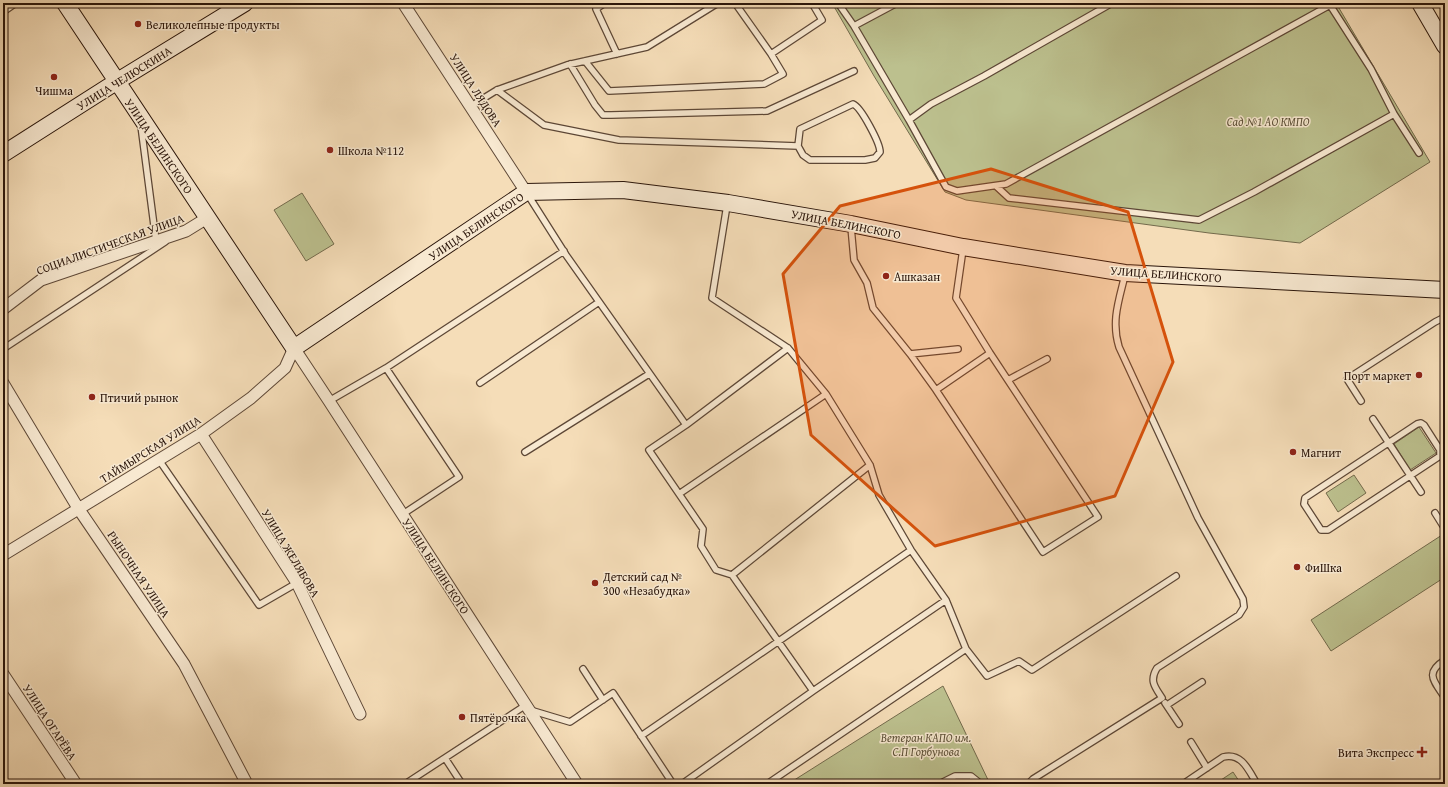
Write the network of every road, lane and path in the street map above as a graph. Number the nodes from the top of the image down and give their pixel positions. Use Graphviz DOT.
graph roads {
  1 [pos="16,3"];
  2 [pos="245,3"];
  3 [pos="403,3"];
  4 [pos="605,3"];
  5 [pos="718,3"];
  6 [pos="735,3"];
  7 [pos="812,3"];
  8 [pos="838,3"];
  9 [pos="897,3"];
  10 [pos="1112,3"];
  11 [pos="1420,3"];
  12 [pos="67,4"];
  13 [pos="1330,4"];
  14 [pos="3,12"];
  15 [pos="854,26"];
  16 [pos="1445,46"];
  17 [pos="617,54"];
  18 [pos="771,54"];
  19 [pos="585,61"];
  20 [pos="570,64"];
  21 [pos="854,71"];
  22 [pos="116,82"];
  23 [pos="497,90"];
  24 [pos="471,106"];
  25 [pos="1394,114"];
  26 [pos="140,117"];
  27 [pos="909,120"];
  28 [pos="798,146"];
  29 [pos="3,154"];
  30 [pos="1419,154"];
  31 [pos="996,186"];
  32 [pos="526,192"];
  33 [pos="728,203"];
  34 [pos="207,218"];
  35 [pos="851,224"];
  36 [pos="178,234"];
  37 [pos="156,241"];
  38 [pos="963,247"];
  39 [pos="564,251"];
  40 [pos="1125,273"];
  41 [pos="1445,290"];
  42 [pos="599,302"];
  43 [pos="3,310"];
  44 [pos="1445,317"];
  45 [pos="294,348"];
  46 [pos="788,348"];
  47 [pos="3,349"];
  48 [pos="958,349"];
  49 [pos="990,353"];
  50 [pos="910,354"];
  51 [pos="1047,359"];
  52 [pos="386,368"];
  53 [pos="649,374"];
  54 [pos="1008,380"];
  55 [pos="3,383"];
  56 [pos="480,383"];
  57 [pos="936,390"];
  58 [pos="826,394"];
  59 [pos="329,400"];
  60 [pos="1361,401"];
  61 [pos="1373,419"];
  62 [pos="686,425"];
  63 [pos="200,434"];
  64 [pos="1389,443"];
  65 [pos="525,452"];
  66 [pos="159,460"];
  67 [pos="870,465"];
  68 [pos="1410,476"];
  69 [pos="1421,492"];
  70 [pos="679,494"];
  71 [pos="78,508"];
  72 [pos="1435,513"];
  73 [pos="403,514"];
  74 [pos="1445,529"];
  75 [pos="911,550"];
  76 [pos="3,555"];
  77 [pos="732,575"];
  78 [pos="1176,576"];
  79 [pos="297,582"];
  80 [pos="946,600"];
  81 [pos="778,642"];
  82 [pos="966,649"];
  83 [pos="1445,660"];
  84 [pos="583,669"];
  85 [pos="3,674"];
  86 [pos="1202,682"];
  87 [pos="813,691"];
  88 [pos="1162,698"];
  89 [pos="1445,698"];
  90 [pos="603,700"];
  91 [pos="1167,705"];
  92 [pos="528,708"];
  93 [pos="360,714"];
  94 [pos="1179,724"];
  95 [pos="641,736"];
  96 [pos="1191,742"];
  97 [pos="445,758"];
  98 [pos="1207,768"];
  99 [pos="76,784"];
  100 [pos="247,784"];
  101 [pos="405,784"];
  102 [pos="462,784"];
  103 [pos="577,784"];
  104 [pos="673,784"];
  105 [pos="682,784"];
  106 [pos="767,784"];
  107 [pos="939,784"];
  108 [pos="981,784"];
  109 [pos="1028,784"];
  110 [pos="1182,784"];
  111 [pos="1257,784"];
  1 -- 14 [label="lane"];
  2 -- 22 [label="street, УЛИЦА ЧЕЛЮСКИНА"];
  3 -- 24 [label="street, УЛИЦА ЛЯДОВА"];
  4 -- 17 [label="lane"];
  5 -- 17 [label="lane"];
  6 -- 18 [label="lane"];
  7 -- 18 [label="lane"];
  8 -- 15 [label="lane"];
  9 -- 15 [label="lane"];
  10 -- 27 [label="lane"];
  11 -- 16 [label="street"];
  12 -- 22 [label="street, УЛИЦА БЕЛИНСКОГО"];
  13 -- 25 [label="lane"];
  13 -- 31 [label="lane"];
  15 -- 27 [label="lane"];
  17 -- 19 [label="lane"];
  18 -- 19 [label="lane"];
  19 -- 20 [label="lane"];
  20 -- 21 [label="lane"];
  20 -- 23 [label="lane"];
  22 -- 26 [label="street, УЛИЦА БЕЛИНСКОГО"];
  22 -- 29 [label="street, УЛИЦА ЧЕЛЮСКИНА"];
  23 -- 24 [label="lane"];
  23 -- 28 [label="lane"];
  24 -- 32 [label="street, УЛИЦА ЛЯДОВА"];
  25 -- 30 [label="lane"];
  25 -- 31 [label="lane"];
  26 -- 34 [label="street, УЛИЦА БЕЛИНСКОГО"];
  26 -- 37 [label="lane"];
  27 -- 31 [label="lane"];
  28 -- 28 [label="lane"];
  32 -- 33 [label="street, УЛИЦА БЕЛИНСКОГО"];
  32 -- 39 [label="lane"];
  32 -- 45 [label="street, УЛИЦА БЕЛИНСКОГО"];
  33 -- 35 [label="street, УЛИЦА БЕЛИНСКОГО"];
  33 -- 46 [label="lane"];
  34 -- 36 [label="street, СОЦИАЛИСТИЧЕСКАЯ УЛИЦА"];
  34 -- 45 [label="street, УЛИЦА БЕЛИНСКОГО"];
  35 -- 38 [label="street, УЛИЦА БЕЛИНСКОГО"];
  35 -- 50 [label="lane"];
  36 -- 37 [label="street, СОЦИАЛИСТИЧЕСКАЯ УЛИЦА"];
  36 -- 47 [label="lane"];
  37 -- 43 [label="street, СОЦИАЛИСТИЧЕСКАЯ УЛИЦА"];
  38 -- 40 [label="street, УЛИЦА БЕЛИНСКОГО"];
  38 -- 49 [label="lane"];
  39 -- 42 [label="lane"];
  39 -- 52 [label="lane"];
  40 -- 41 [label="street, УЛИЦА БЕЛИНСКОГО"];
  40 -- 88 [label="lane"];
  42 -- 53 [label="lane"];
  42 -- 56 [label="lane"];
  44 -- 60 [label="lane"];
  45 -- 59 [label="street, УЛИЦА БЕЛИНСКОГО"];
  45 -- 63 [label="street, ТАЙМЫРСКАЯ УЛИЦА"];
  46 -- 58 [label="lane"];
  46 -- 62 [label="lane"];
  48 -- 50 [label="lane"];
  49 -- 54 [label="lane"];
  49 -- 57 [label="lane"];
  50 -- 57 [label="lane"];
  51 -- 54 [label="lane"];
  52 -- 59 [label="lane"];
  52 -- 73 [label="lane"];
  53 -- 62 [label="lane"];
  53 -- 65 [label="lane"];
  54 -- 57 [label="lane"];
  55 -- 71 [label="street, РЫНОЧНАЯ УЛИЦА"];
  58 -- 67 [label="lane"];
  58 -- 70 [label="lane"];
  59 -- 73 [label="street, УЛИЦА БЕЛИНСКОГО"];
  61 -- 64 [label="lane"];
  62 -- 70 [label="lane"];
  63 -- 66 [label="street, ТАЙМЫРСКАЯ УЛИЦА"];
  63 -- 79 [label="street, УЛИЦА ЖЕЛЯБОВА"];
  64 -- 68 [label="lane"];
  64 -- 68 [label="lane"];
  64 -- 68 [label="lane"];
  66 -- 71 [label="street, ТАЙМЫРСКАЯ УЛИЦА"];
  66 -- 79 [label="lane"];
  67 -- 75 [label="lane"];
  67 -- 77 [label="lane"];
  68 -- 69 [label="lane"];
  70 -- 77 [label="lane"];
  71 -- 76 [label="street, ТАЙМЫРСКАЯ УЛИЦА"];
  71 -- 100 [label="street, РЫНОЧНАЯ УЛИЦА"];
  72 -- 74 [label="lane"];
  73 -- 92 [label="street, УЛИЦА БЕЛИНСКОГО"];
  75 -- 80 [label="lane"];
  75 -- 81 [label="lane"];
  77 -- 81 [label="lane"];
  78 -- 82 [label="lane"];
  79 -- 93 [label="street, УЛИЦА ЖЕЛЯБОВА"];
  80 -- 82 [label="lane"];
  80 -- 87 [label="lane"];
  81 -- 87 [label="lane"];
  81 -- 95 [label="lane"];
  82 -- 106 [label="lane"];
  83 -- 89 [label="lane"];
  84 -- 90 [label="lane"];
  85 -- 99 [label="street, УЛИЦА ОГАРЁВА"];
  86 -- 91 [label="lane"];
  87 -- 105 [label="lane"];
  88 -- 91 [label="lane"];
  88 -- 109 [label="lane"];
  90 -- 92 [label="lane"];
  90 -- 95 [label="lane"];
  91 -- 94 [label="lane"];
  92 -- 97 [label="lane"];
  92 -- 103 [label="street, УЛИЦА БЕЛИНСКОГО"];
  95 -- 104 [label="lane"];
  96 -- 98 [label="lane"];
  97 -- 101 [label="lane"];
  97 -- 102 [label="lane"];
  98 -- 110 [label="lane"];
  98 -- 111 [label="lane"];
  107 -- 108 [label="lane"];
}
